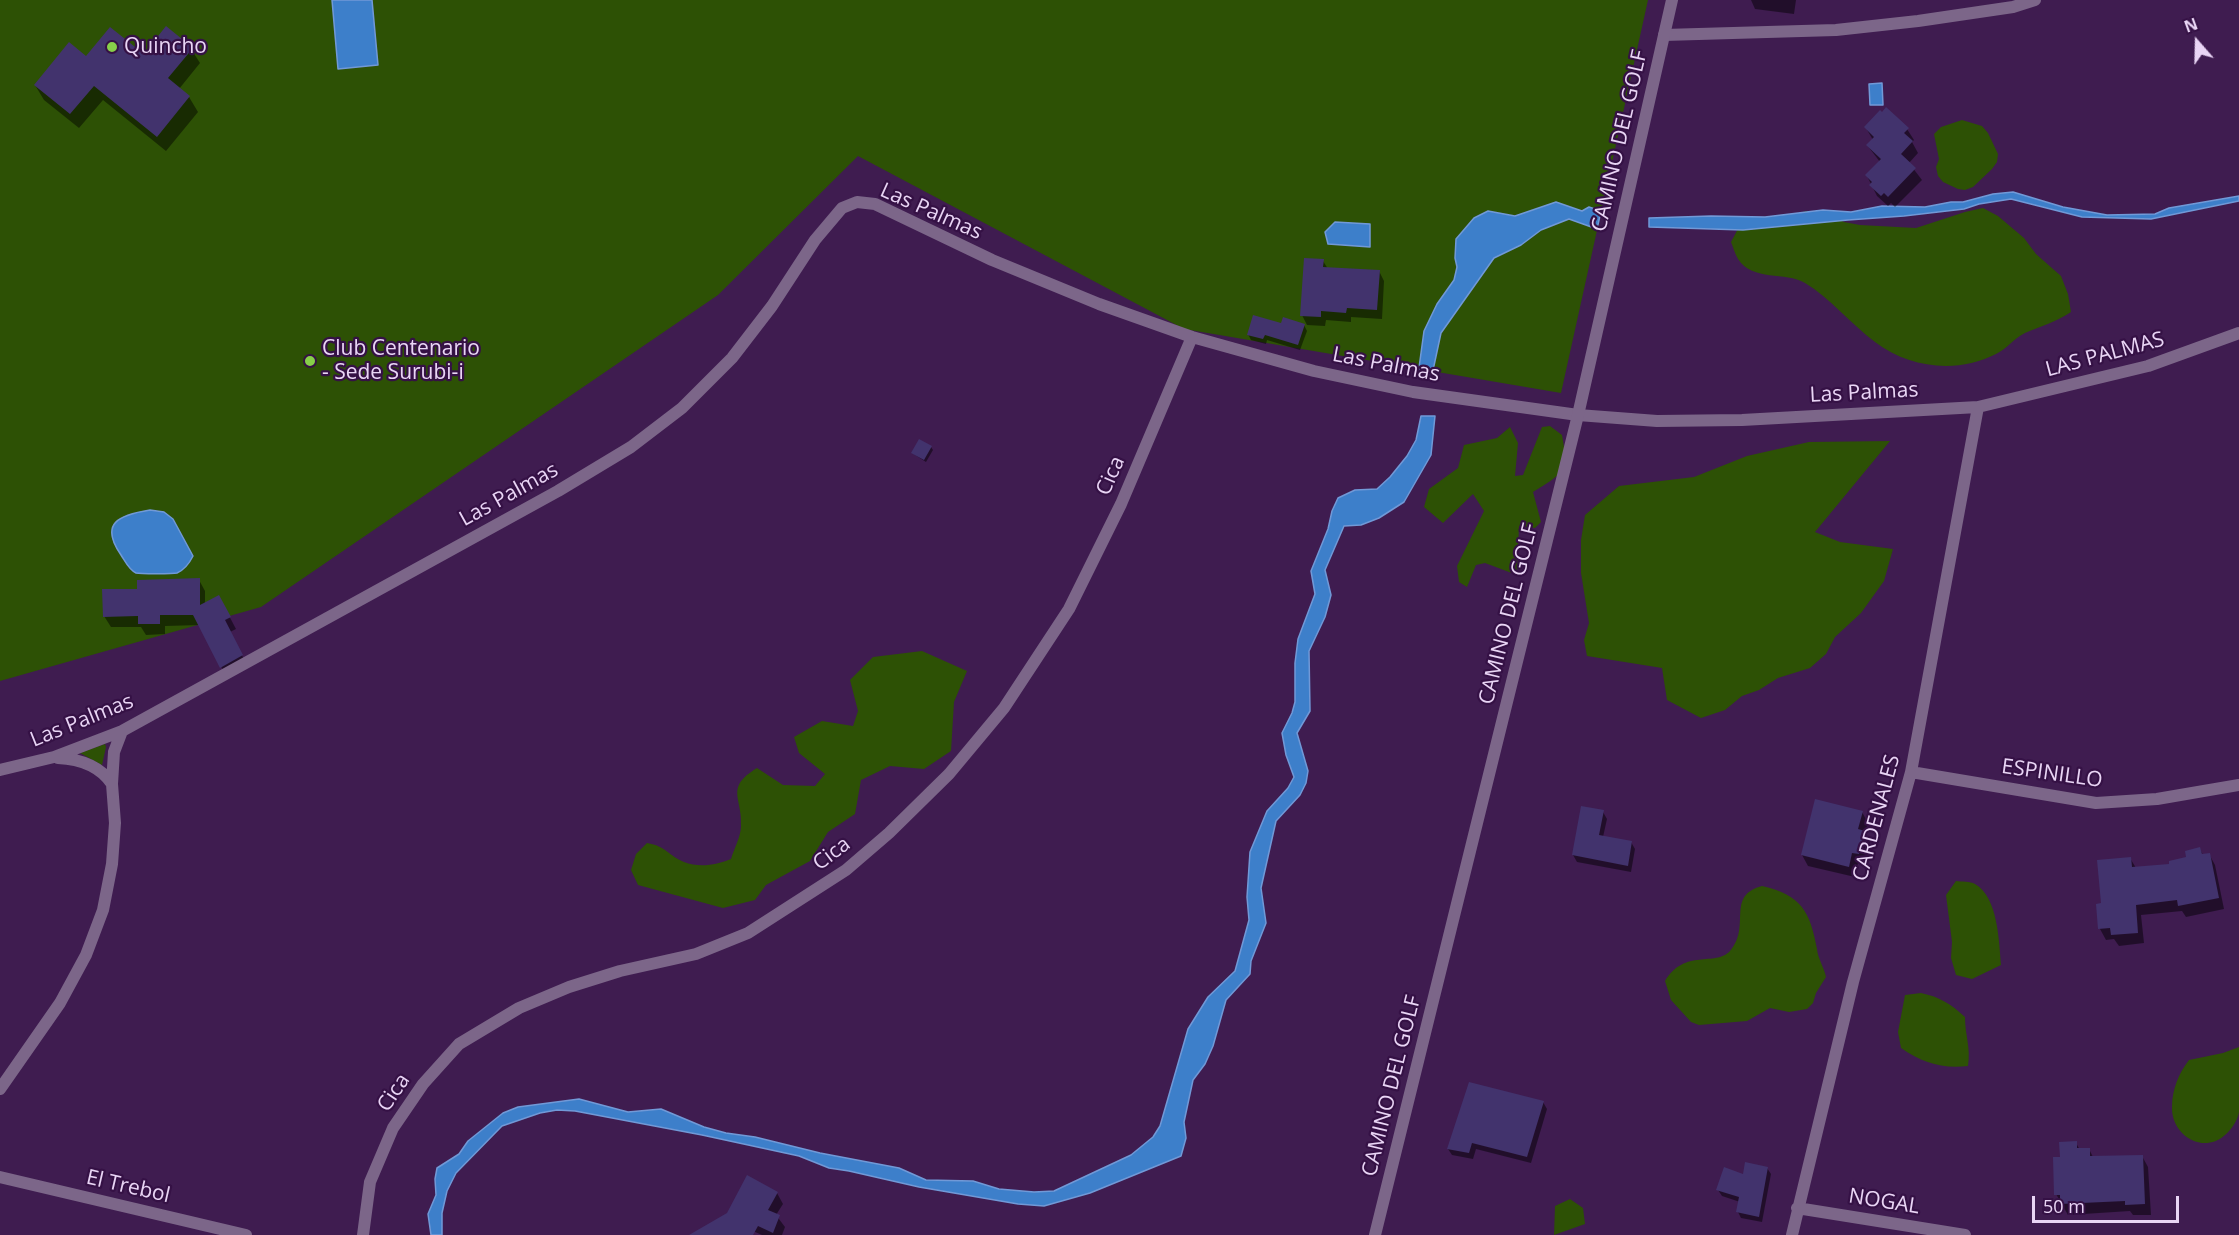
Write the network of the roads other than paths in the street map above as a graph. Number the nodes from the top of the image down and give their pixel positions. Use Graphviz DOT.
graph roads {
  1 [pos="1672,0"];
  2 [pos="2035,0"];
  3 [pos="1664,35"];
  4 [pos="2239,333"];
  5 [pos="1192,337"];
  6 [pos="1978,406"];
  7 [pos="1578,415"];
  8 [pos="122,730"];
  9 [pos="54,757"];
  10 [pos="0,770"];
  11 [pos="1911,772"];
  12 [pos="112,784"];
  13 [pos="2239,784"];
  14 [pos="0,1089"];
  15 [pos="0,1178"];
  16 [pos="1797,1208"];
  17 [pos="246,1235"];
  18 [pos="363,1235"];
  19 [pos="1376,1235"];
  20 [pos="1792,1235"];
  21 [pos="1965,1235"];
  1 -- 3 [label="street, CAMINO DEL GOLF"];
  2 -- 3 [label="street"];
  3 -- 7 [label="street, CAMINO DEL GOLF"];
  4 -- 6 [label="street, LAS PALMAS"];
  5 -- 7 [label="street, Las Palmas"];
  5 -- 8 [label="street, Las Palmas"];
  5 -- 18 [label="street, Cica"];
  6 -- 7 [label="street, Las Palmas"];
  6 -- 11 [label="street, CARDENALES"];
  7 -- 19 [label="street, CAMINO DEL GOLF"];
  8 -- 9 [label="street, Las Palmas"];
  8 -- 12 [label="street"];
  9 -- 10 [label="street, Las Palmas"];
  9 -- 12 [label="street"];
  11 -- 13 [label="street, ESPINILLO"];
  11 -- 16 [label="street, CARDENALES"];
  12 -- 14 [label="street"];
  15 -- 17 [label="street, El Trebol"];
  16 -- 20 [label="street, CARDENALES"];
  16 -- 21 [label="street, NOGAL"];
}
